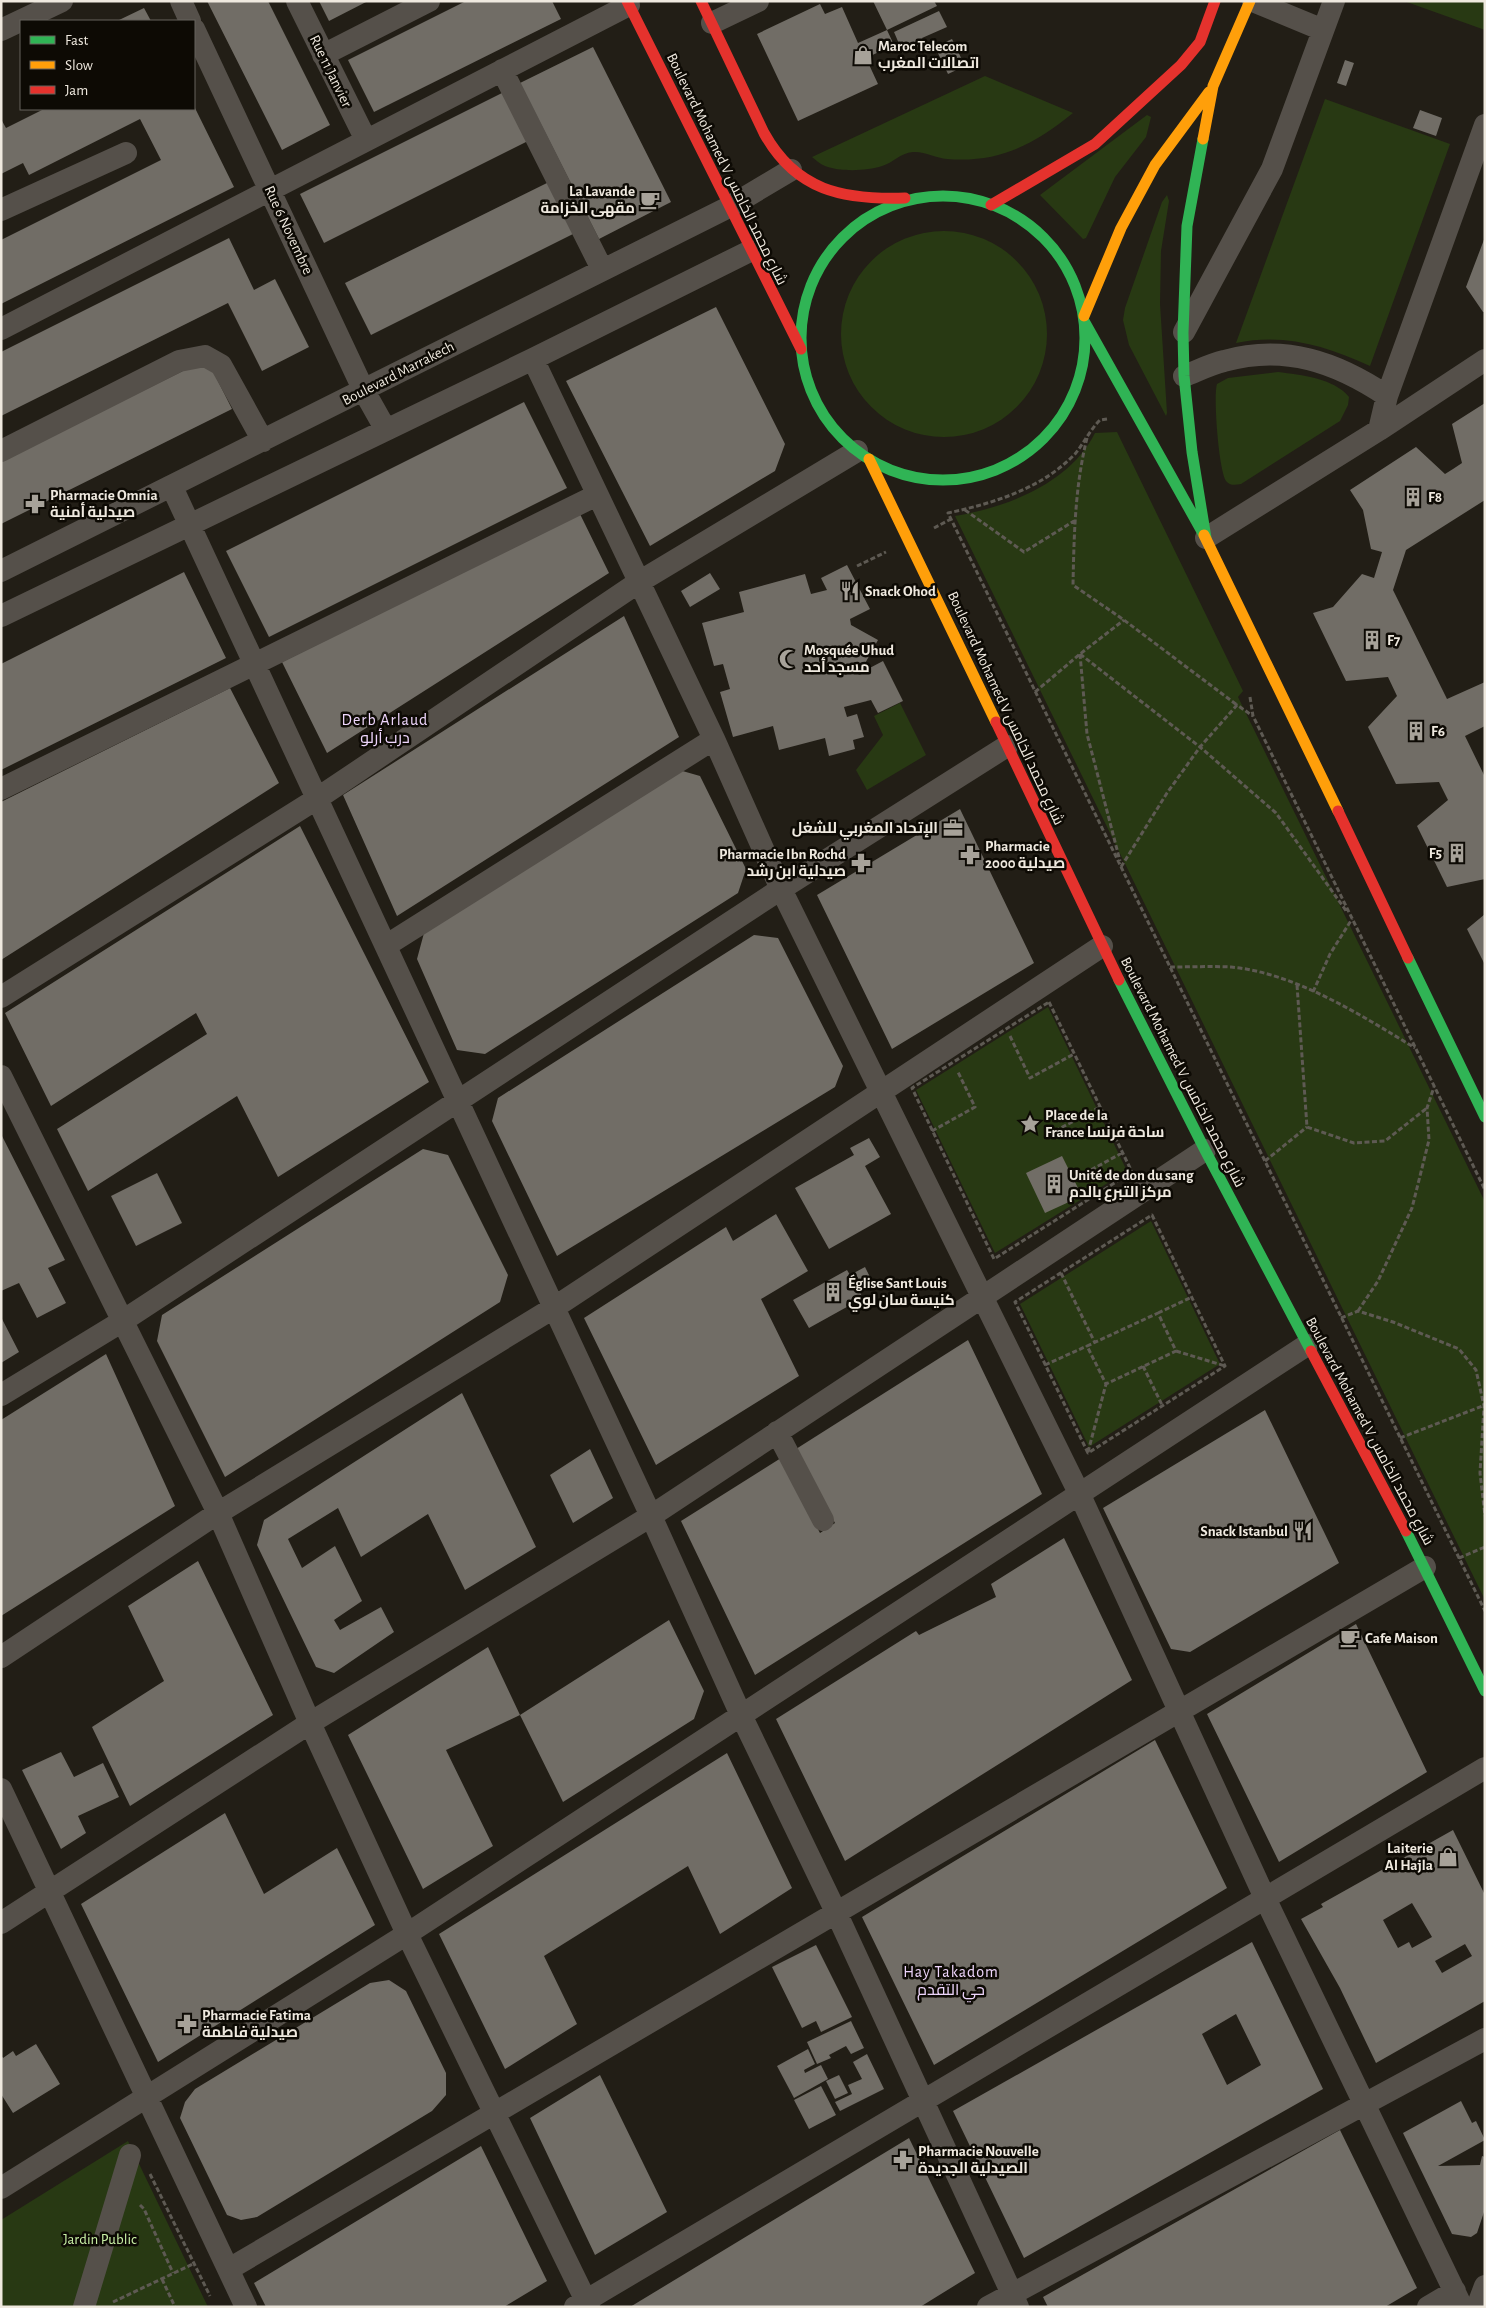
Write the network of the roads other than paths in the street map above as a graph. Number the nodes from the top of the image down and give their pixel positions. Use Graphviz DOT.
graph roads {
  1 [pos="181,1"];
  2 [pos="297,1"];
  3 [pos="430,1"];
  4 [pos="701,1"];
  5 [pos="1215,1"];
  6 [pos="1252,1"];
  7 [pos="1334,1"];
  8 [pos="53,3"];
  9 [pos="628,3"];
  10 [pos="752,3"];
  11 [pos="20,20"];
  12 [pos="20,20"];
  13 [pos="190,20"];
  14 [pos="712,23"];
  15 [pos="1,30"];
  16 [pos="1323,30"];
  17 [pos="195,31"];
  18 [pos="323,55"];
  19 [pos="502,70"];
  20 [pos="1213,86"];
  21 [pos="1485,125"];
  22 [pos="366,140"];
  23 [pos="126,153"];
  24 [pos="791,170"];
  25 [pos="269,189"];
  26 [pos="935,197"];
  27 [pos="992,205"];
  28 [pos="729,207"];
  29 [pos="1,210"];
  30 [pos="750,251"];
  31 [pos="602,269"];
  32 [pos="1084,318"];
  33 [pos="1,329"];
  34 [pos="1183,333"];
  35 [pos="801,350"];
  36 [pos="532,359"];
  37 [pos="1485,360"];
  38 [pos="1184,376"];
  39 [pos="364,391"];
  40 [pos="1387,396"];
  41 [pos="386,430"];
  42 [pos="1379,430"];
  43 [pos="264,441"];
  44 [pos="1,451"];
  45 [pos="863,455"];
  46 [pos="172,487"];
  47 [pos="597,494"];
  48 [pos="191,524"];
  49 [pos="1206,538"];
  50 [pos="1,572"];
  51 [pos="639,582"];
  52 [pos="1,616"];
  53 [pos="256,663"];
  54 [pos="714,739"];
  55 [pos="1007,746"];
  56 [pos="1,789"];
  57 [pos="318,798"];
  58 [pos="781,889"];
  59 [pos="387,945"];
  60 [pos="1102,946"];
  61 [pos="1,997"];
  62 [pos="1,1076"];
  63 [pos="882,1091"];
  64 [pos="459,1101"];
  65 [pos="1485,1117"];
  66 [pos="1205,1150"];
  67 [pos="983,1296"];
  68 [pos="555,1307"];
  69 [pos="121,1322"];
  70 [pos="1306,1344"];
  71 [pos="1,1395"];
  72 [pos="777,1432"];
  73 [pos="1079,1494"];
  74 [pos="218,1513"];
  75 [pos="651,1516"];
  76 [pos="822,1520"];
  77 [pos="1425,1567"];
  78 [pos="1,1657"];
  79 [pos="1485,1691"];
  80 [pos="1178,1712"];
  81 [pos="740,1715"];
  82 [pos="310,1723"];
  83 [pos="1485,1768"];
  84 [pos="1,1790"];
  85 [pos="49,1892"];
  86 [pos="1265,1898"];
  87 [pos="836,1912"];
  88 [pos="1,1923"];
  89 [pos="408,1934"];
  90 [pos="1485,2039"];
  91 [pos="147,2097"];
  92 [pos="921,2101"];
  93 [pos="1365,2104"];
  94 [pos="493,2114"];
  95 [pos="130,2155"];
  96 [pos="1,2188"];
  97 [pos="225,2260"];
  98 [pos="1485,2286"];
  99 [pos="1459,2299"];
  100 [pos="1015,2300"];
  101 [pos="583,2305"];
  102 [pos="84,2307"];
  103 [pos="246,2307"];
  104 [pos="988,2307"];
  105 [pos="1428,2307"];
  106 [pos="1477,2307"];
  1 -- 13 [label="street"];
  2 -- 18 [label="street, Rue 11 Janvier"];
  3 -- 18 [label="street"];
  4 -- 14 [label="main road"];
  5 -- 27 [label="main road"];
  6 -- 16 [label="street"];
  6 -- 20 [label="main road"];
  7 -- 16 [label="street"];
  8 -- 11 [label="street"];
  9 -- 19 [label="street"];
  9 -- 28 [label="main road, Boulevard Mohamed V شارع محمد الخامس"];
  10 -- 14 [label="street"];
  12 -- 15 [label="street"];
  14 -- 24 [label="main road"];
  16 -- 34 [label="street"];
  17 -- 25 [label="street, Rue 6 Novembre"];
  18 -- 22 [label="street, Rue 11 Janvier"];
  19 -- 22 [label="street"];
  19 -- 31 [label="street"];
  20 -- 32 [label="main road"];
  20 -- 34 [label="main road"];
  21 -- 40 [label="street"];
  22 -- 25 [label="street"];
  23 -- 29 [label="street"];
  24 -- 26 [label="main road"];
  24 -- 28 [label="street, Boulevard Marrakech"];
  25 -- 33 [label="street"];
  25 -- 39 [label="street, Rue 6 Novembre"];
  26 -- 27 [label="main road"];
  26 -- 35 [label="main road"];
  27 -- 32 [label="main road"];
  28 -- 30 [label="main road, Boulevard Mohamed V شارع محمد الخامس"];
  28 -- 31 [label="street, Boulevard Marrakech"];
  30 -- 35 [label="main road, Boulevard Mohamed V شارع محمد الخامس"];
  30 -- 36 [label="street"];
  31 -- 39 [label="street, Boulevard Marrakech"];
  32 -- 45 [label="main road"];
  32 -- 49 [label="main road"];
  34 -- 38 [label="main road"];
  35 -- 45 [label="main road"];
  36 -- 41 [label="street"];
  36 -- 47 [label="street"];
  37 -- 42 [label="street"];
  38 -- 40 [label="street"];
  38 -- 49 [label="main road"];
  39 -- 41 [label="street, Rue 6 Novembre"];
  39 -- 43 [label="street, Boulevard Marrakech"];
  40 -- 42 [label="street"];
  41 -- 48 [label="street"];
  42 -- 49 [label="street"];
  43 -- 44 [label="street"];
  43 -- 46 [label="street, Boulevard Marrakech"];
  45 -- 51 [label="street"];
  45 -- 55 [label="main road, Boulevard Mohamed V شارع محمد الخامس"];
  46 -- 48 [label="street"];
  46 -- 50 [label="street, Boulevard Marrakech"];
  47 -- 51 [label="street"];
  47 -- 53 [label="street"];
  48 -- 52 [label="street"];
  48 -- 53 [label="street"];
  49 -- 65 [label="main road"];
  51 -- 54 [label="street"];
  51 -- 57 [label="street"];
  53 -- 56 [label="street"];
  53 -- 57 [label="street"];
  54 -- 58 [label="street"];
  54 -- 59 [label="street"];
  55 -- 58 [label="street"];
  55 -- 60 [label="main road, Boulevard Mohamed V شارع محمد الخامس"];
  57 -- 59 [label="street"];
  57 -- 61 [label="street"];
  58 -- 63 [label="street"];
  58 -- 64 [label="street"];
  59 -- 64 [label="street"];
  60 -- 63 [label="street"];
  60 -- 66 [label="main road, Boulevard Mohamed V شارع محمد الخامس"];
  62 -- 69 [label="street"];
  63 -- 67 [label="street"];
  63 -- 68 [label="street"];
  64 -- 68 [label="street"];
  64 -- 69 [label="street"];
  66 -- 67 [label="street"];
  66 -- 70 [label="main road, Boulevard Mohamed V شارع محمد الخامس"];
  67 -- 72 [label="street"];
  67 -- 73 [label="street"];
  68 -- 74 [label="street"];
  68 -- 75 [label="street"];
  69 -- 71 [label="street"];
  69 -- 74 [label="street"];
  70 -- 73 [label="street"];
  70 -- 77 [label="main road, Boulevard Mohamed V شارع محمد الخامس"];
  72 -- 75 [label="street"];
  72 -- 76 [label="street"];
  73 -- 80 [label="street"];
  73 -- 81 [label="street"];
  74 -- 78 [label="street"];
  74 -- 82 [label="street"];
  75 -- 81 [label="street"];
  75 -- 82 [label="street"];
  77 -- 79 [label="main road, Boulevard Mohamed V شارع محمد الخامس"];
  77 -- 80 [label="street"];
  80 -- 86 [label="street"];
  80 -- 87 [label="street"];
  81 -- 87 [label="street"];
  81 -- 89 [label="street"];
  82 -- 85 [label="street"];
  82 -- 89 [label="street"];
  83 -- 86 [label="street"];
  84 -- 85 [label="street"];
  85 -- 88 [label="street"];
  85 -- 91 [label="street"];
  86 -- 92 [label="street"];
  86 -- 93 [label="street"];
  87 -- 92 [label="street"];
  87 -- 94 [label="street"];
  89 -- 91 [label="street"];
  89 -- 94 [label="street"];
  90 -- 93 [label="street"];
  91 -- 96 [label="street"];
  91 -- 97 [label="street"];
  92 -- 100 [label="street"];
  92 -- 101 [label="street"];
  93 -- 99 [label="street"];
  93 -- 100 [label="street"];
  94 -- 97 [label="street"];
  94 -- 101 [label="street"];
  95 -- 102 [label="street"];
  97 -- 103 [label="street"];
  98 -- 106 [label="street"];
  99 -- 105 [label="street"];
  100 -- 104 [label="street"];
}
